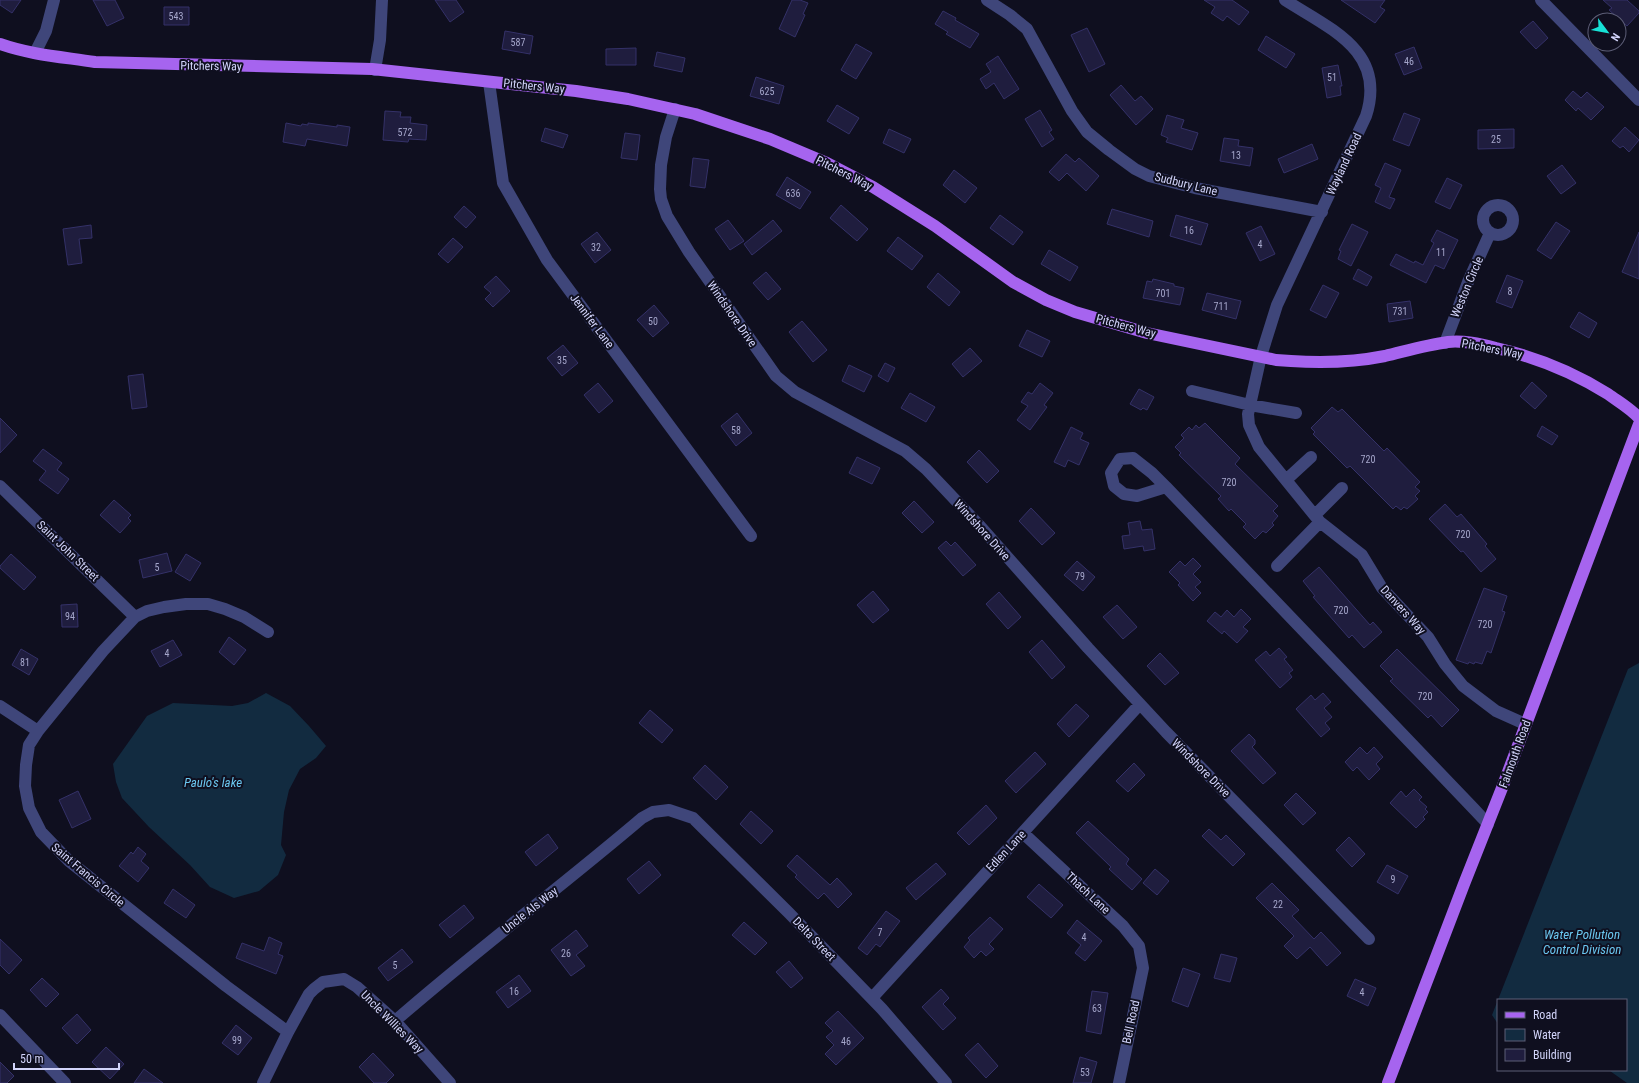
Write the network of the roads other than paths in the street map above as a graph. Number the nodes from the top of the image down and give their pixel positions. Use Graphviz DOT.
graph roads {
  1 [pos="54,0"];
  2 [pos="382,0"];
  3 [pos="986,0"];
  4 [pos="1285,0"];
  5 [pos="1541,0"];
  6 [pos="0,44"];
  7 [pos="35,54"];
  8 [pos="375,70"];
  9 [pos="489,82"];
  10 [pos="1639,100"];
  11 [pos="675,109"];
  12 [pos="1322,212"];
  13 [pos="1490,233"];
  14 [pos="1445,343"];
  15 [pos="1261,356"];
  16 [pos="1192,391"];
  17 [pos="1250,405"];
  18 [pos="1296,413"];
  19 [pos="1639,418"];
  20 [pos="1639,424"];
  21 [pos="1311,457"];
  22 [pos="1286,480"];
  23 [pos="0,486"];
  24 [pos="1166,487"];
  25 [pos="1342,488"];
  26 [pos="1317,519"];
  27 [pos="751,536"];
  28 [pos="1277,566"];
  29 [pos="135,617"];
  30 [pos="268,632"];
  31 [pos="1140,704"];
  32 [pos="0,706"];
  33 [pos="1525,724"];
  34 [pos="38,731"];
  35 [pos="669,810"];
  36 [pos="1488,824"];
  37 [pos="1023,833"];
  38 [pos="1369,939"];
  39 [pos="1142,960"];
  40 [pos="872,998"];
  41 [pos="0,1016"];
  42 [pos="395,1021"];
  43 [pos="288,1032"];
  44 [pos="65,1083"];
  45 [pos="263,1083"];
  46 [pos="450,1083"];
  47 [pos="946,1083"];
  48 [pos="1118,1083"];
  49 [pos="1388,1083"];
  1 -- 7 [label="street"];
  2 -- 8 [label="street"];
  3 -- 12 [label="street, Sudbury Lane"];
  4 -- 12 [label="street, Wayland Road"];
  5 -- 10 [label="street"];
  6 -- 7 [label="main road, Pitchers Way"];
  7 -- 8 [label="main road, Pitchers Way"];
  8 -- 9 [label="main road, Pitchers Way"];
  9 -- 11 [label="main road, Pitchers Way"];
  9 -- 27 [label="street, Jennifer Lane"];
  11 -- 15 [label="main road, Pitchers Way"];
  11 -- 31 [label="street, Windshore Drive"];
  12 -- 15 [label="street, Wayland Road"];
  13 -- 14 [label="street, Weston Circle"];
  14 -- 15 [label="main road, Pitchers Way"];
  14 -- 19 [label="main road, Pitchers Way"];
  15 -- 17 [label="street, Danvers Way"];
  16 -- 17 [label="street"];
  17 -- 18 [label="street"];
  17 -- 22 [label="street, Danvers Way"];
  20 -- 33 [label="main road, Falmouth Road"];
  21 -- 22 [label="street"];
  22 -- 26 [label="street, Danvers Way"];
  23 -- 29 [label="street, Saint John Street"];
  24 -- 36 [label="street"];
  25 -- 26 [label="street"];
  26 -- 28 [label="street"];
  26 -- 33 [label="street, Danvers Way"];
  29 -- 30 [label="street, Saint Francis Circle"];
  29 -- 34 [label="street, Saint Francis Circle"];
  31 -- 37 [label="street, Edlen Lane"];
  31 -- 38 [label="street, Windshore Drive"];
  32 -- 34 [label="street"];
  33 -- 36 [label="main road, Falmouth Road"];
  34 -- 43 [label="street, Saint Francis Circle"];
  35 -- 40 [label="street, Delta Street"];
  35 -- 42 [label="street, Uncle Als Way"];
  36 -- 49 [label="main road, Falmouth Road"];
  37 -- 39 [label="street, Thach Lane"];
  37 -- 40 [label="street, Edlen Lane"];
  39 -- 48 [label="street, Bell Road"];
  40 -- 47 [label="street, Delta Street"];
  41 -- 44 [label="street"];
  42 -- 43 [label="street, Uncle Willies Way"];
  42 -- 46 [label="street, Uncle Willies Way"];
  43 -- 45 [label="street"];
}
